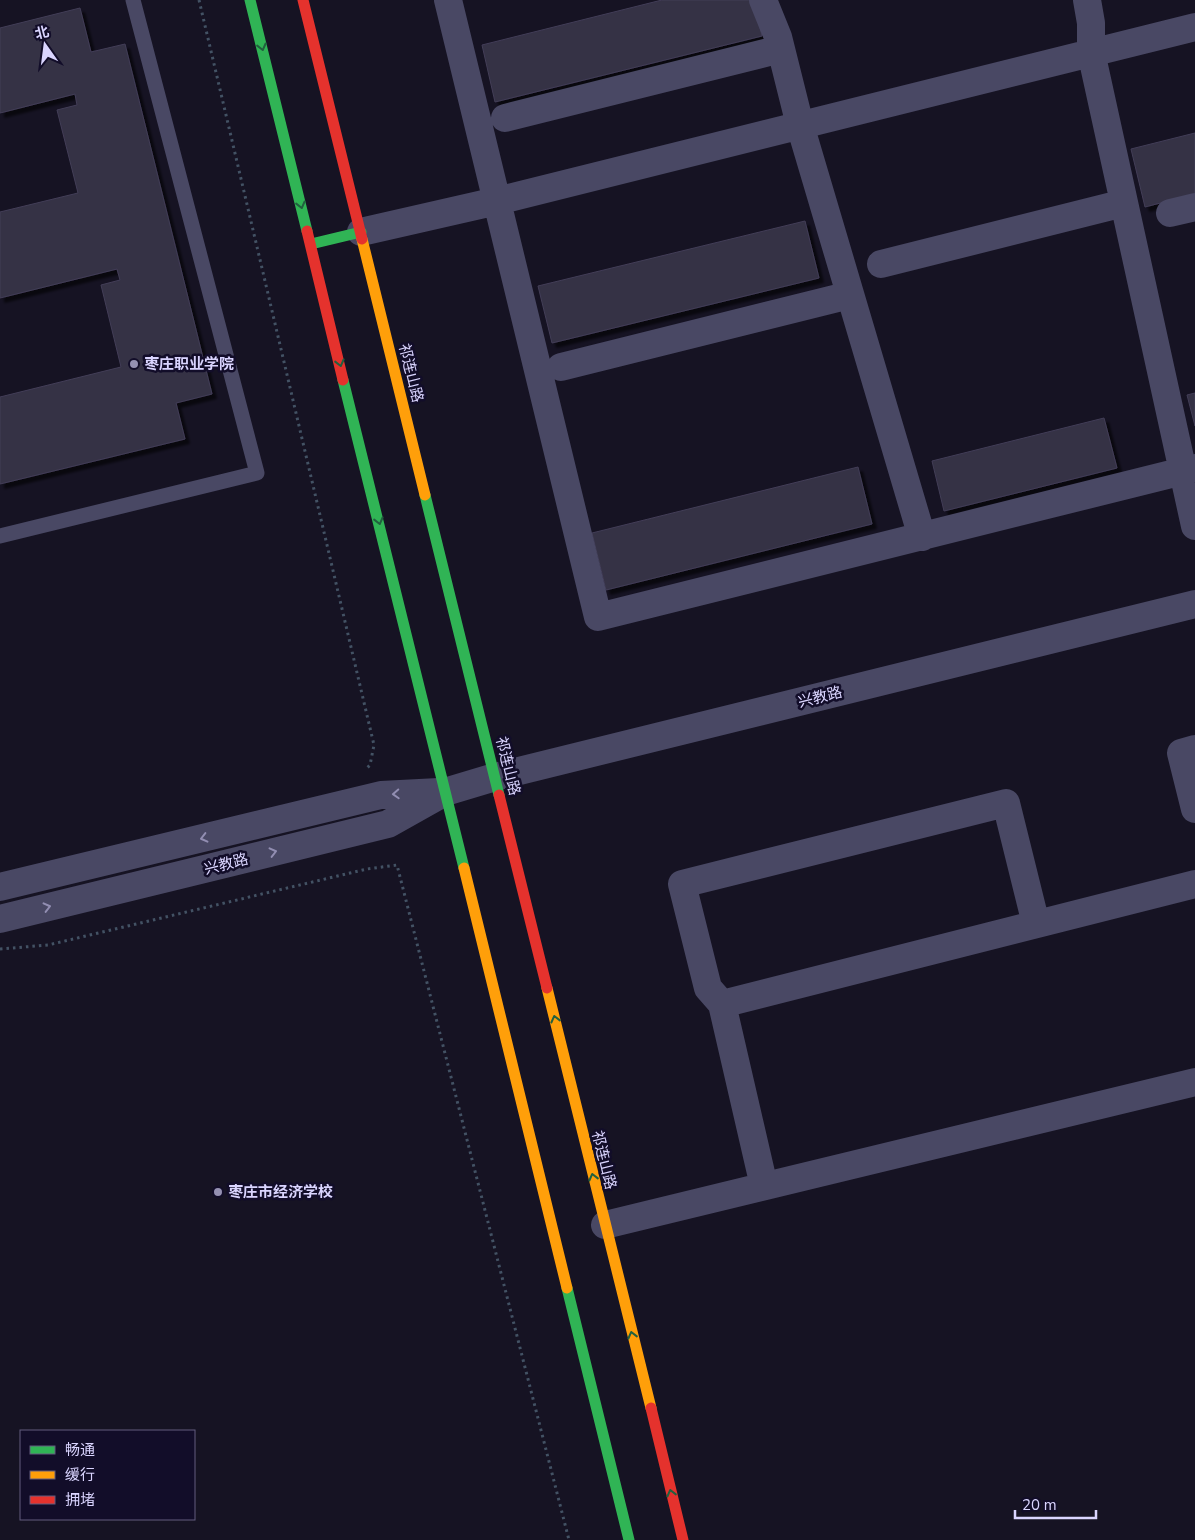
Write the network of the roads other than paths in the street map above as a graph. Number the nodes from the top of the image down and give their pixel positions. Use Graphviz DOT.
graph roads {
  1 [pos="133,0"];
  2 [pos="250,0"];
  3 [pos="303,0"];
  4 [pos="448,0"];
  5 [pos="762,0"];
  6 [pos="1087,0"];
  7 [pos="1195,26"];
  8 [pos="781,49"];
  9 [pos="1092,52"];
  10 [pos="505,118"];
  11 [pos="800,125"];
  12 [pos="497,201"];
  13 [pos="1124,203"];
  14 [pos="361,232"];
  15 [pos="311,244"];
  16 [pos="881,264"];
  17 [pos="850,295"];
  18 [pos="561,367"];
  19 [pos="1188,470"];
  20 [pos="1195,526"];
  21 [pos="0,536"];
  22 [pos="922,537"];
  23 [pos="1195,604"];
  24 [pos="1195,750"];
  25 [pos="495,777"];
  26 [pos="445,792"];
  27 [pos="1195,809"];
  28 [pos="1195,884"];
  29 [pos="0,887"];
  30 [pos="0,919"];
  31 [pos="1036,924"];
  32 [pos="722,1004"];
  33 [pos="1195,1082"];
  34 [pos="764,1186"];
  35 [pos="605,1225"];
  36 [pos="630,1540"];
  37 [pos="683,1540"];
  1 -- 21 [label="lane"];
  2 -- 15 [label="main road, one-way"];
  3 -- 14 [label="main road, 祁连山路"];
  4 -- 12 [label="street"];
  5 -- 8 [label="street"];
  6 -- 9 [label="street"];
  7 -- 9 [label="street"];
  8 -- 10 [label="street"];
  8 -- 11 [label="street"];
  9 -- 11 [label="street"];
  9 -- 13 [label="street"];
  11 -- 12 [label="street"];
  11 -- 17 [label="street"];
  12 -- 14 [label="street"];
  12 -- 22 [label="street"];
  13 -- 16 [label="street"];
  13 -- 19 [label="street"];
  14 -- 15 [label="main road"];
  14 -- 25 [label="main road, 祁连山路"];
  15 -- 26 [label="main road, one-way"];
  17 -- 18 [label="street"];
  17 -- 22 [label="street"];
  19 -- 20 [label="street"];
  19 -- 22 [label="street"];
  23 -- 25 [label="street, 兴教路"];
  24 -- 27 [label="street"];
  25 -- 26 [label="street, 兴教路"];
  35 -- 25 [label="main road, 祁连山路, one-way"];
  26 -- 29 [label="street, 兴教路, one-way"];
  30 -- 26 [label="street, 兴教路, one-way"];
  26 -- 36 [label="main road"];
  28 -- 31 [label="street"];
  31 -- 32 [label="street"];
  31 -- 32 [label="street"];
  32 -- 34 [label="street"];
  33 -- 34 [label="street"];
  34 -- 35 [label="street"];
  37 -- 35 [label="main road, 祁连山路, one-way"];
}
